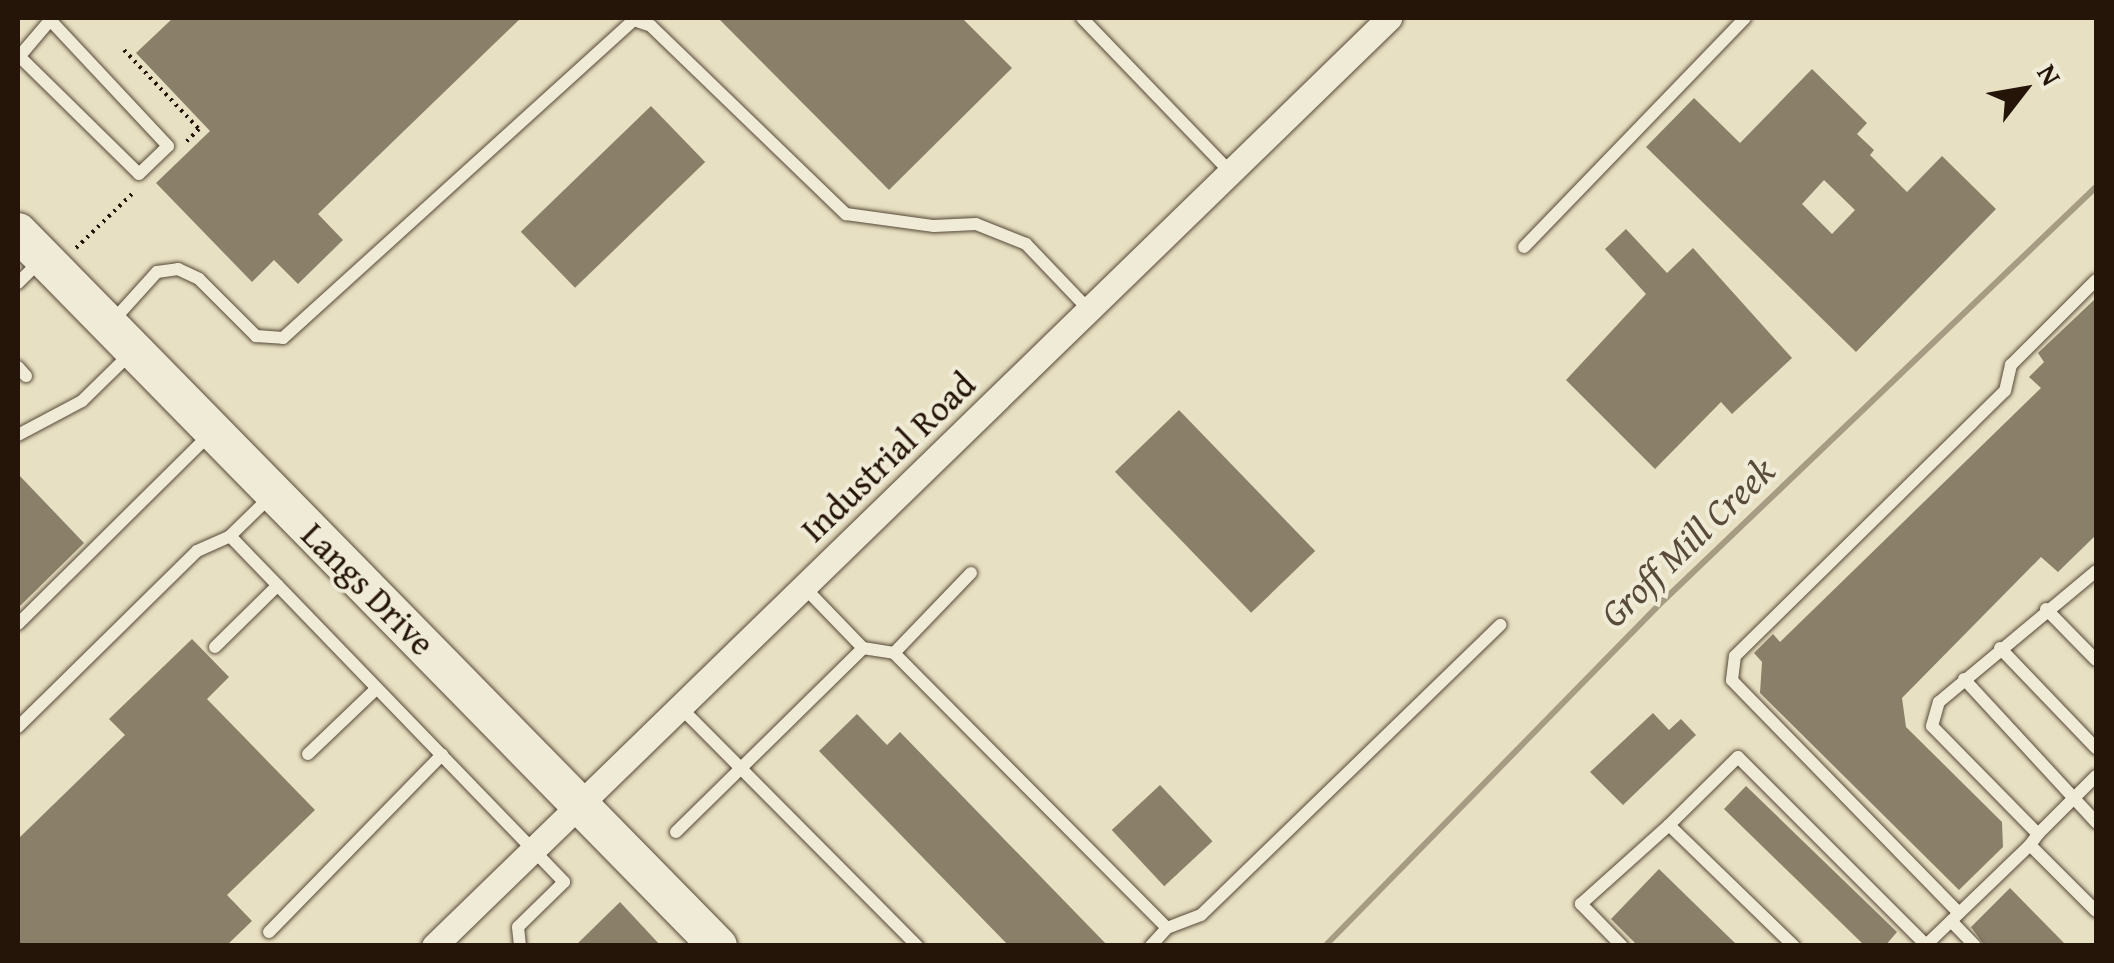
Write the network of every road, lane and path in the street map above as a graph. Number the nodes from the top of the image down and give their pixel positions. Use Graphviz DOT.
graph roads {
  1 [pos="1082,18"];
  2 [pos="1389,18"];
  3 [pos="1744,18"];
  4 [pos="51,19"];
  5 [pos="18,57"];
  6 [pos="1230,172"];
  7 [pos="1524,248"];
  8 [pos="26,258"];
  9 [pos="2096,280"];
  10 [pos="1089,310"];
  11 [pos="121,338"];
  12 [pos="213,431"];
  13 [pos="18,435"];
  14 [pos="274,494"];
  15 [pos="230,536"];
  16 [pos="971,572"];
  17 [pos="2095,575"];
  18 [pos="278,585"];
  19 [pos="804,587"];
  20 [pos="2046,609"];
  21 [pos="18,624"];
  22 [pos="1500,625"];
  23 [pos="215,647"];
  24 [pos="863,648"];
  25 [pos="2000,648"];
  26 [pos="894,653"];
  27 [pos="2096,660"];
  28 [pos="1964,680"];
  29 [pos="377,688"];
  30 [pos="680,706"];
  31 [pos="18,727"];
  32 [pos="2096,748"];
  33 [pos="308,754"];
  34 [pos="442,755"];
  35 [pos="739,766"];
  36 [pos="2096,776"];
  37 [pos="2074,798"];
  38 [pos="580,805"];
  39 [pos="2096,822"];
  40 [pos="1669,825"];
  41 [pos="676,832"];
  42 [pos="2034,840"];
  43 [pos="533,850"];
  44 [pos="2096,911"];
  45 [pos="1955,917"];
  46 [pos="1168,928"];
  47 [pos="269,932"];
  48 [pos="1926,945"];
  49 [pos="434,946"];
  50 [pos="520,946"];
  51 [pos="718,946"];
  52 [pos="917,946"];
  53 [pos="1150,946"];
  54 [pos="1622,946"];
  55 [pos="1794,946"];
  56 [pos="1975,946"];
  1 -- 6 [label="lane"];
  2 -- 6 [label="street, Industrial Road"];
  3 -- 7 [label="lane"];
  4 -- 5 [label="lane"];
  4 -- 5 [label="lane"];
  6 -- 10 [label="street, Industrial Road"];
  8 -- 11 [label="street, Langs Drive"];
  9 -- 45 [label="lane"];
  10 -- 11 [label="lane"];
  10 -- 19 [label="street, Industrial Road"];
  11 -- 12 [label="street, Langs Drive"];
  11 -- 13 [label="lane"];
  12 -- 14 [label="street, Langs Drive"];
  12 -- 21 [label="lane"];
  14 -- 15 [label="lane"];
  14 -- 38 [label="street, Langs Drive"];
  15 -- 18 [label="lane"];
  15 -- 31 [label="lane"];
  16 -- 26 [label="lane"];
  17 -- 20 [label="lane"];
  18 -- 23 [label="lane"];
  18 -- 29 [label="lane"];
  19 -- 24 [label="lane"];
  19 -- 30 [label="street, Industrial Road"];
  20 -- 25 [label="lane"];
  20 -- 27 [label="lane"];
  22 -- 46 [label="lane"];
  24 -- 26 [label="lane"];
  24 -- 35 [label="lane"];
  25 -- 28 [label="lane"];
  25 -- 32 [label="lane"];
  26 -- 46 [label="lane"];
  28 -- 37 [label="lane"];
  28 -- 42 [label="lane"];
  29 -- 33 [label="lane"];
  29 -- 34 [label="lane"];
  30 -- 35 [label="lane"];
  30 -- 38 [label="street, Industrial Road"];
  34 -- 43 [label="lane"];
  34 -- 47 [label="lane"];
  35 -- 41 [label="lane"];
  35 -- 52 [label="lane"];
  36 -- 37 [label="lane"];
  37 -- 39 [label="lane"];
  37 -- 42 [label="lane"];
  38 -- 43 [label="street, Industrial Road"];
  38 -- 51 [label="street, Langs Drive"];
  40 -- 48 [label="lane"];
  40 -- 54 [label="lane"];
  40 -- 55 [label="lane"];
  42 -- 44 [label="lane"];
  42 -- 45 [label="lane"];
  43 -- 49 [label="street, Industrial Road"];
  43 -- 50 [label="lane"];
  45 -- 48 [label="lane"];
  45 -- 56 [label="lane"];
  46 -- 53 [label="lane"];
}
